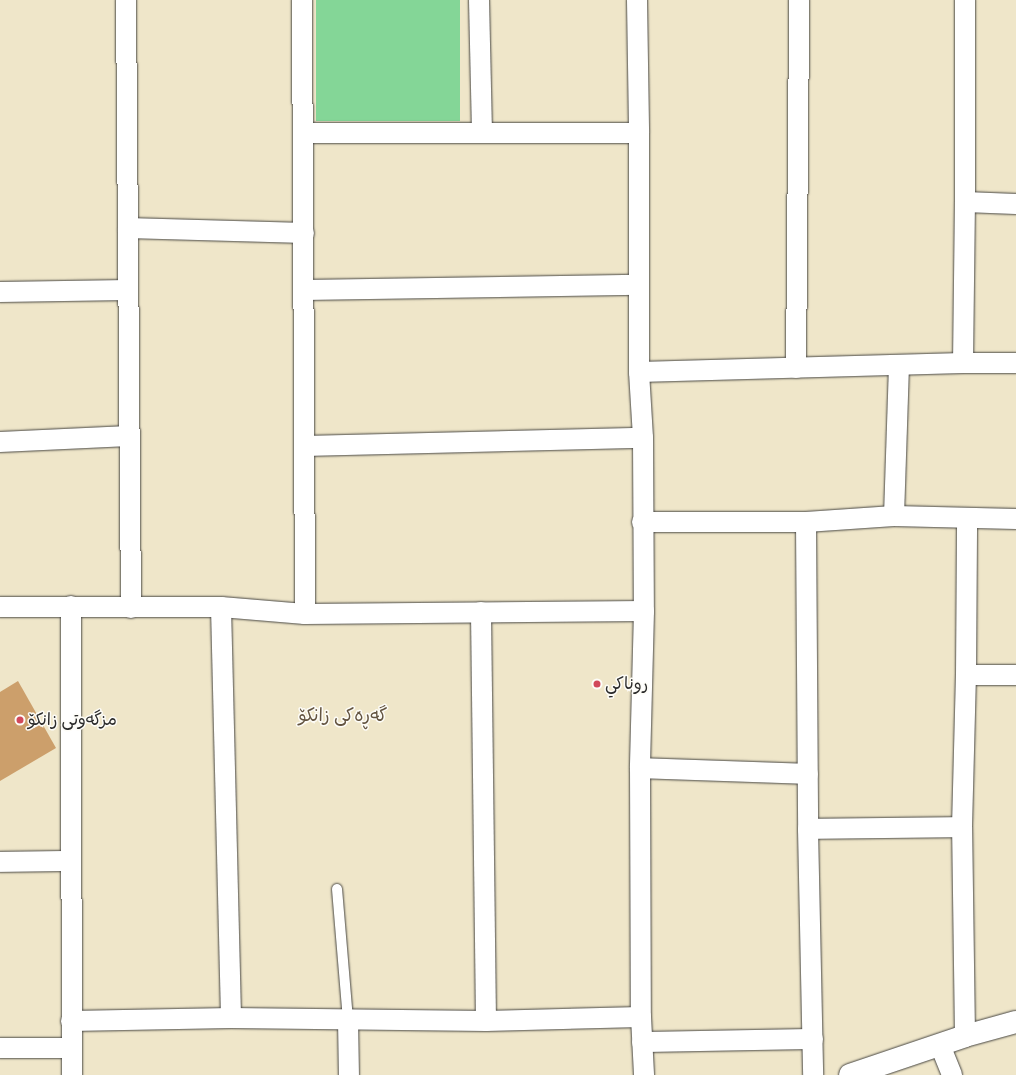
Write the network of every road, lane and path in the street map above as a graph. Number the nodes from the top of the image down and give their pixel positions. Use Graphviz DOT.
graph roads {
  1 [pos="126,0"];
  2 [pos="302,0"];
  3 [pos="479,0"];
  4 [pos="637,0"];
  5 [pos="799,0"];
  6 [pos="965,0"];
  7 [pos="482,132"];
  8 [pos="303,133"];
  9 [pos="639,133"];
  10 [pos="966,202"];
  11 [pos="1016,204"];
  12 [pos="128,228"];
  13 [pos="304,233"];
  14 [pos="639,285"];
  15 [pos="128,290"];
  16 [pos="304,290"];
  17 [pos="0,292"];
  18 [pos="963,363"];
  19 [pos="1016,363"];
  20 [pos="900,366"];
  21 [pos="796,368"];
  22 [pos="639,372"];
  23 [pos="129,436"];
  24 [pos="642,438"];
  25 [pos="0,442"];
  26 [pos="304,446"];
  27 [pos="894,516"];
  28 [pos="967,519"];
  29 [pos="1016,519"];
  30 [pos="642,522"];
  31 [pos="806,522"];
  32 [pos="71,606"];
  33 [pos="0,607"];
  34 [pos="221,607"];
  35 [pos="130,608"];
  36 [pos="644,611"];
  37 [pos="481,612"];
  38 [pos="305,614"];
  39 [pos="1016,675"];
  40 [pos="966,676"];
  41 [pos="640,768"];
  42 [pos="808,774"];
  43 [pos="962,827"];
  44 [pos="808,829"];
  45 [pos="71,861"];
  46 [pos="0,862"];
  47 [pos="337,889"];
  48 [pos="641,1017"];
  49 [pos="231,1018"];
  50 [pos="348,1020"];
  51 [pos="71,1021"];
  52 [pos="486,1021"];
  53 [pos="1016,1022"];
  54 [pos="965,1036"];
  55 [pos="812,1039"];
  56 [pos="642,1042"];
  57 [pos="940,1044"];
  58 [pos="0,1048"];
  59 [pos="71,1048"];
  60 [pos="72,1075"];
  61 [pos="349,1075"];
  62 [pos="644,1075"];
  63 [pos="813,1075"];
  64 [pos="850,1075"];
  65 [pos="952,1075"];
  1 -- 12 [label="street"];
  2 -- 8 [label="street"];
  3 -- 7 [label="street"];
  4 -- 9 [label="street"];
  5 -- 21 [label="street"];
  6 -- 10 [label="street"];
  7 -- 8 [label="street"];
  7 -- 9 [label="street"];
  8 -- 13 [label="street"];
  9 -- 14 [label="street"];
  10 -- 11 [label="street"];
  10 -- 18 [label="street"];
  12 -- 13 [label="street"];
  12 -- 15 [label="street"];
  13 -- 16 [label="street"];
  14 -- 16 [label="street"];
  14 -- 22 [label="street"];
  15 -- 17 [label="street"];
  15 -- 23 [label="street"];
  16 -- 26 [label="street"];
  18 -- 19 [label="street"];
  18 -- 20 [label="street"];
  20 -- 21 [label="street"];
  20 -- 27 [label="street"];
  21 -- 22 [label="street"];
  22 -- 24 [label="street"];
  23 -- 25 [label="street"];
  23 -- 35 [label="street"];
  24 -- 26 [label="street"];
  24 -- 30 [label="street"];
  26 -- 38 [label="street"];
  27 -- 28 [label="street"];
  27 -- 31 [label="street"];
  28 -- 29 [label="street"];
  28 -- 40 [label="street"];
  30 -- 31 [label="street"];
  30 -- 36 [label="street"];
  31 -- 42 [label="street"];
  32 -- 33 [label="street"];
  32 -- 35 [label="street"];
  32 -- 45 [label="street"];
  34 -- 35 [label="street"];
  34 -- 38 [label="street"];
  34 -- 49 [label="street"];
  36 -- 37 [label="street"];
  36 -- 41 [label="street"];
  37 -- 38 [label="street"];
  37 -- 52 [label="street"];
  39 -- 40 [label="street"];
  40 -- 43 [label="street"];
  41 -- 42 [label="street"];
  41 -- 48 [label="street"];
  42 -- 44 [label="street"];
  43 -- 44 [label="street"];
  43 -- 54 [label="street"];
  44 -- 55 [label="street"];
  45 -- 46 [label="street"];
  45 -- 51 [label="street"];
  47 -- 50 [label="lane"];
  48 -- 52 [label="street"];
  48 -- 56 [label="street"];
  49 -- 50 [label="street"];
  49 -- 51 [label="street"];
  50 -- 52 [label="street"];
  50 -- 61 [label="street"];
  51 -- 59 [label="street"];
  53 -- 54 [label="street"];
  54 -- 57 [label="street"];
  55 -- 56 [label="street"];
  55 -- 63 [label="street"];
  56 -- 62 [label="street"];
  57 -- 64 [label="street"];
  57 -- 65 [label="street"];
  58 -- 59 [label="street"];
  59 -- 60 [label="street"];
}
